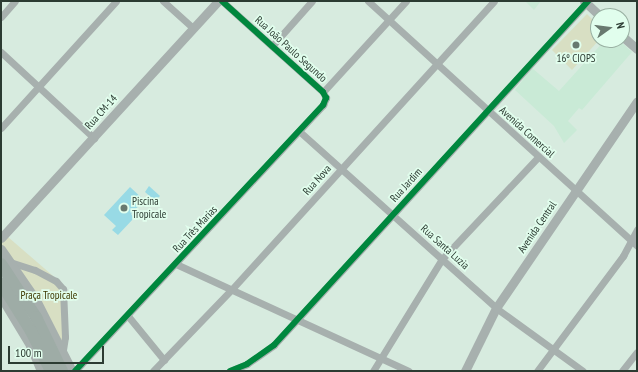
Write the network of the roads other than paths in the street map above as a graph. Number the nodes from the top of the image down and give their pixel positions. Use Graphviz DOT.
graph roads {
  1 [pos="15,1"];
  2 [pos="116,1"];
  3 [pos="163,1"];
  4 [pos="218,1"];
  5 [pos="222,1"];
  6 [pos="312,1"];
  7 [pos="368,1"];
  8 [pos="406,1"];
  9 [pos="494,1"];
  10 [pos="586,2"];
  11 [pos="1,17"];
  12 [pos="389,20"];
  13 [pos="193,28"];
  14 [pos="272,46"];
  15 [pos="1,52"];
  16 [pos="437,64"];
  17 [pos="38,87"];
  18 [pos="325,95"];
  19 [pos="637,101"];
  20 [pos="488,110"];
  21 [pos="1,128"];
  22 [pos="299,130"];
  23 [pos="94,138"];
  24 [pos="538,157"];
  25 [pos="342,169"];
  26 [pos="576,191"];
  27 [pos="392,215"];
  28 [pos="637,230"];
  29 [pos="1,238"];
  30 [pos="631,240"];
  31 [pos="637,246"];
  32 [pos="1,249"];
  33 [pos="442,259"];
  34 [pos="6,263"];
  35 [pos="176,264"];
  36 [pos="2,288"];
  37 [pos="232,289"];
  38 [pos="14,302"];
  39 [pos="496,308"];
  40 [pos="128,316"];
  41 [pos="297,319"];
  42 [pos="18,323"];
  43 [pos="553,349"];
  44 [pos="63,350"];
  45 [pos="637,352"];
  46 [pos="382,359"];
  47 [pos="164,360"];
  48 [pos="41,371"];
  49 [pos="51,371"];
  50 [pos="62,371"];
  51 [pos="74,371"];
  52 [pos="153,371"];
  53 [pos="230,371"];
  54 [pos="373,371"];
  55 [pos="409,371"];
  56 [pos="465,371"];
  57 [pos="537,371"];
  58 [pos="583,371"];
  59 [pos="622,371"];
  1 -- 11 [label="street"];
  2 -- 17 [label="street"];
  3 -- 13 [label="street"];
  4 -- 13 [label="street, Rua CM-14"];
  5 -- 14 [label="street, Rua João Paulo Segundo"];
  6 -- 14 [label="street"];
  7 -- 12 [label="street, Avenida Comercial"];
  8 -- 12 [label="street, Rua Três Marias"];
  9 -- 16 [label="street, Rua Nova"];
  10 -- 20 [label="street, Rua Jardim"];
  12 -- 16 [label="street, Avenida Comercial"];
  12 -- 18 [label="street, Rua Três Marias"];
  13 -- 23 [label="street, Rua CM-14"];
  14 -- 18 [label="street, Rua João Paulo Segundo"];
  15 -- 17 [label="street"];
  16 -- 20 [label="street, Avenida Comercial"];
  16 -- 25 [label="street, Rua Nova"];
  17 -- 21 [label="street"];
  17 -- 23 [label="street"];
  18 -- 22 [label="street, Rua Três Marias"];
  19 -- 26 [label="street, Avenida Central"];
  20 -- 24 [label="street, Avenida Comercial"];
  20 -- 27 [label="street, Rua Jardim"];
  22 -- 25 [label="street, Rua Santa Luzia"];
  22 -- 35 [label="street, Rua Três Marias"];
  23 -- 29 [label="street, Rua CM-14"];
  24 -- 26 [label="street, Avenida Comercial"];
  24 -- 33 [label="street"];
  25 -- 27 [label="street, Rua Santa Luzia"];
  25 -- 37 [label="street, Rua Nova"];
  26 -- 30 [label="street, Avenida Comercial"];
  26 -- 39 [label="street, Avenida Central"];
  27 -- 33 [label="street, Rua Santa Luzia"];
  27 -- 41 [label="street, Rua Jardim"];
  28 -- 30 [label="street"];
  30 -- 31 [label="street, Avenida Comercial"];
  30 -- 43 [label="street"];
  32 -- 34 [label="street"];
  33 -- 39 [label="street, Rua Santa Luzia"];
  33 -- 46 [label="street"];
  34 -- 44 [label="street"];
  34 -- 44 [label="street"];
  34 -- 50 [label="highway"];
  35 -- 37 [label="street"];
  35 -- 40 [label="street, Rua Três Marias"];
  36 -- 38 [label="highway"];
  36 -- 42 [label="street"];
  37 -- 41 [label="street"];
  37 -- 47 [label="street, Rua Nova"];
  38 -- 42 [label="highway"];
  38 -- 49 [label="highway"];
  39 -- 43 [label="street, Rua Santa Luzia"];
  39 -- 56 [label="street, Avenida Central"];
  40 -- 47 [label="street"];
  40 -- 51 [label="street, Rua Três Marias"];
  41 -- 46 [label="street"];
  41 -- 53 [label="street, Rua Jardim"];
  42 -- 48 [label="street"];
  43 -- 57 [label="street"];
  43 -- 58 [label="street, Rua Santa Luzia"];
  44 -- 51 [label="street"];
  45 -- 59 [label="street"];
  46 -- 54 [label="street"];
  46 -- 55 [label="street"];
  47 -- 52 [label="street, Rua Nova"];
}
